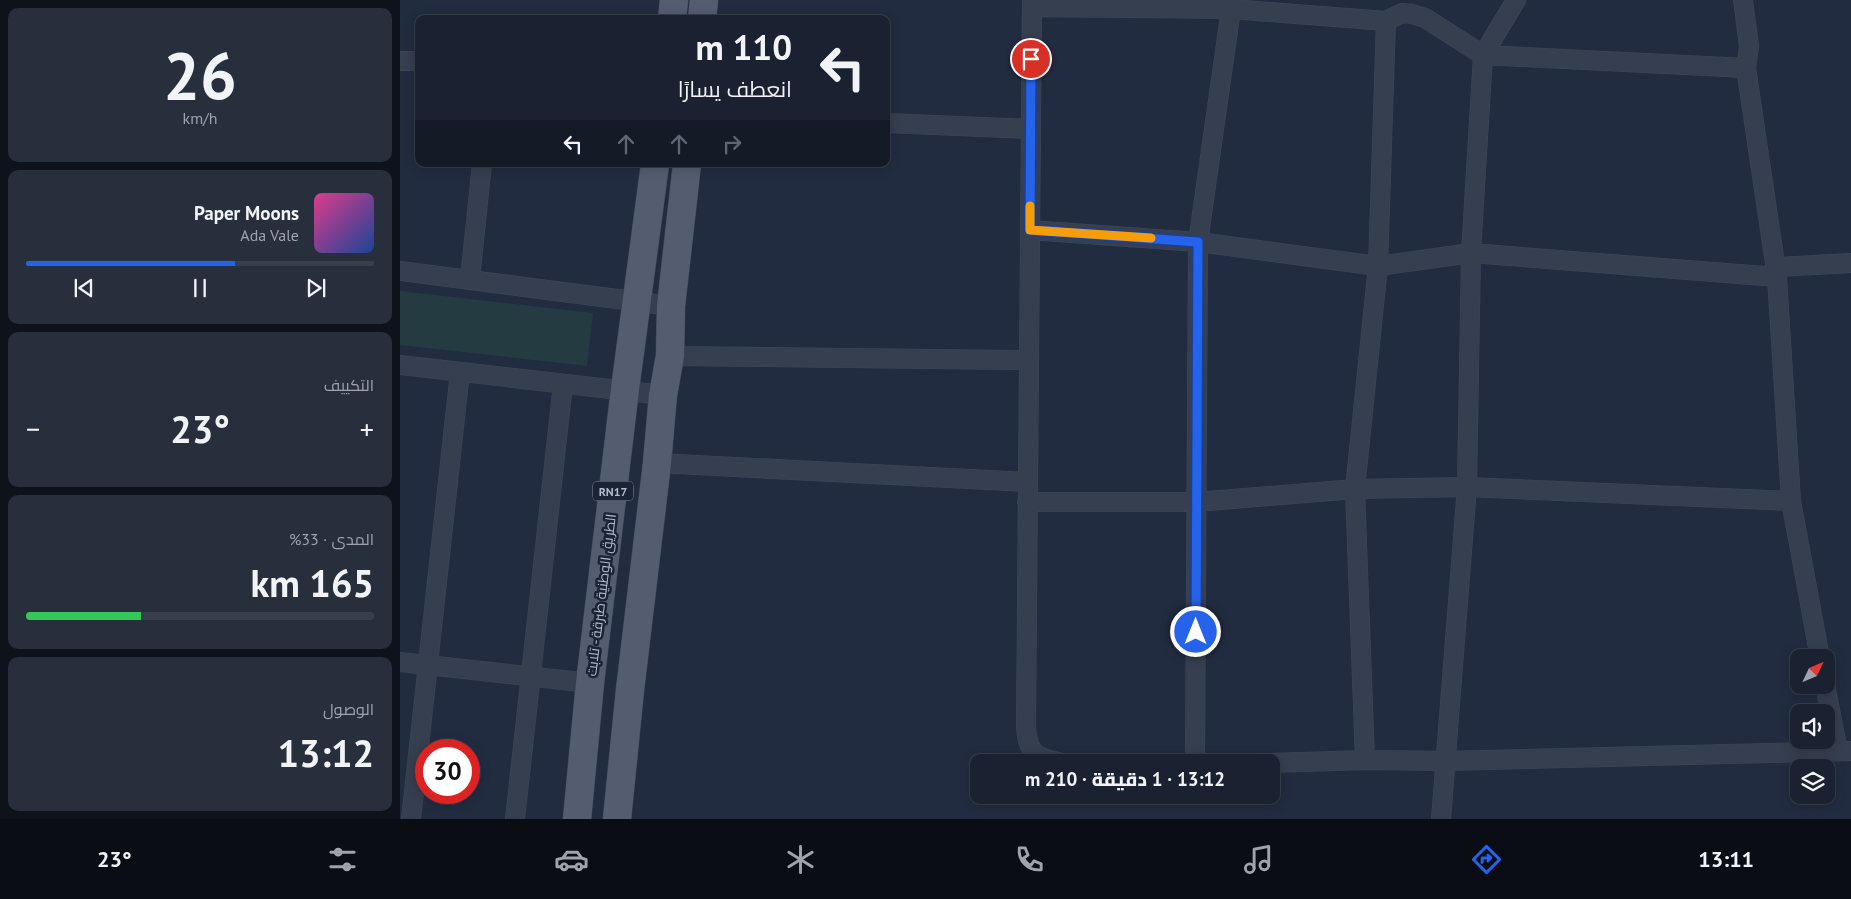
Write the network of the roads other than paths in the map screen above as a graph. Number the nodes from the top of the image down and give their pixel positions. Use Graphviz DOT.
graph roads {
  1 [pos="674,0"];
  2 [pos="704,0"];
  3 [pos="1743,0"];
  4 [pos="1514,2"];
  5 [pos="1032,4"];
  6 [pos="1230,9"];
  7 [pos="672,15"];
  8 [pos="702,15"];
  9 [pos="1386,20"];
  10 [pos="1483,55"];
  11 [pos="400,61"];
  12 [pos="415,61"];
  13 [pos="1746,68"];
  14 [pos="890,123"];
  15 [pos="1031,129"];
  16 [pos="482,167"];
  17 [pos="655,167"];
  18 [pos="687,167"];
  19 [pos="1030,230"];
  20 [pos="1198,242"];
  21 [pos="1471,253"];
  22 [pos="1851,264"];
  23 [pos="1378,266"];
  24 [pos="400,271"];
  25 [pos="1776,272"];
  26 [pos="470,279"];
  27 [pos="638,301"];
  28 [pos="671,306"];
  29 [pos="670,356"];
  30 [pos="1029,360"];
  31 [pos="400,365"];
  32 [pos="460,372"];
  33 [pos="564,384"];
  34 [pos="625,390"];
  35 [pos="663,395"];
  36 [pos="657,463"];
  37 [pos="1028,482"];
  38 [pos="1467,487"];
  39 [pos="1354,489"];
  40 [pos="1791,501"];
  41 [pos="1027,502"];
  42 [pos="1196,502"];
  43 [pos="1818,649"];
  44 [pos="400,662"];
  45 [pos="428,665"];
  46 [pos="531,677"];
  47 [pos="590,683"];
  48 [pos="1828,694"];
  49 [pos="1844,751"];
  50 [pos="1038,754"];
  51 [pos="1195,754"];
  52 [pos="1365,760"];
  53 [pos="1446,761"];
  54 [pos="1280,762"];
  55 [pos="411,819"];
  56 [pos="516,819"];
  57 [pos="577,819"];
  58 [pos="617,819"];
  59 [pos="1441,819"];
  1 -- 7 [label="main road"];
  2 -- 8 [label="main road"];
  3 -- 13 [label="street"];
  4 -- 10 [label="street"];
  5 -- 6 [label="street"];
  5 -- 15 [label="street"];
  6 -- 9 [label="street"];
  6 -- 20 [label="street"];
  9 -- 10 [label="street"];
  9 -- 23 [label="street"];
  10 -- 13 [label="street"];
  10 -- 21 [label="street"];
  11 -- 12 [label="street"];
  13 -- 25 [label="street"];
  14 -- 15 [label="street"];
  15 -- 19 [label="street"];
  16 -- 26 [label="street"];
  17 -- 27 [label="main road, الطريق الوطنية طبرقة - تلابت / RN17"];
  18 -- 28 [label="main road, RN17"];
  19 -- 20 [label="street"];
  19 -- 30 [label="street"];
  20 -- 23 [label="street"];
  20 -- 42 [label="street"];
  21 -- 23 [label="street"];
  21 -- 25 [label="street"];
  21 -- 38 [label="street"];
  22 -- 25 [label="street"];
  23 -- 39 [label="street"];
  24 -- 26 [label="street"];
  25 -- 40 [label="street"];
  26 -- 27 [label="street"];
  27 -- 28 [label="street"];
  27 -- 34 [label="main road, الطريق الوطنية طبرقة - تلابت / RN17"];
  28 -- 29 [label="main road, RN17"];
  29 -- 30 [label="street"];
  29 -- 35 [label="main road, RN17"];
  30 -- 37 [label="street"];
  31 -- 32 [label="street"];
  32 -- 33 [label="street"];
  32 -- 45 [label="street"];
  33 -- 34 [label="street"];
  33 -- 46 [label="street"];
  34 -- 35 [label="street"];
  34 -- 47 [label="main road, الطريق الوطنية طبرقة - تلابت / RN17"];
  35 -- 36 [label="main road, RN17"];
  36 -- 37 [label="street"];
  36 -- 58 [label="main road, RN17"];
  37 -- 41 [label="street"];
  38 -- 39 [label="street"];
  38 -- 40 [label="street"];
  38 -- 53 [label="street"];
  39 -- 42 [label="street"];
  39 -- 52 [label="street"];
  40 -- 43 [label="street"];
  41 -- 42 [label="street"];
  41 -- 50 [label="street"];
  42 -- 51 [label="street"];
  44 -- 45 [label="street"];
  45 -- 46 [label="street"];
  45 -- 55 [label="street"];
  46 -- 47 [label="street"];
  46 -- 56 [label="street"];
  47 -- 57 [label="main road, الطريق الوطنية طبرقة - تلابت / RN17"];
  48 -- 49 [label="street"];
  49 -- 53 [label="street"];
  52 -- 53 [label="street"];
  52 -- 54 [label="street"];
  53 -- 59 [label="street"];
}
